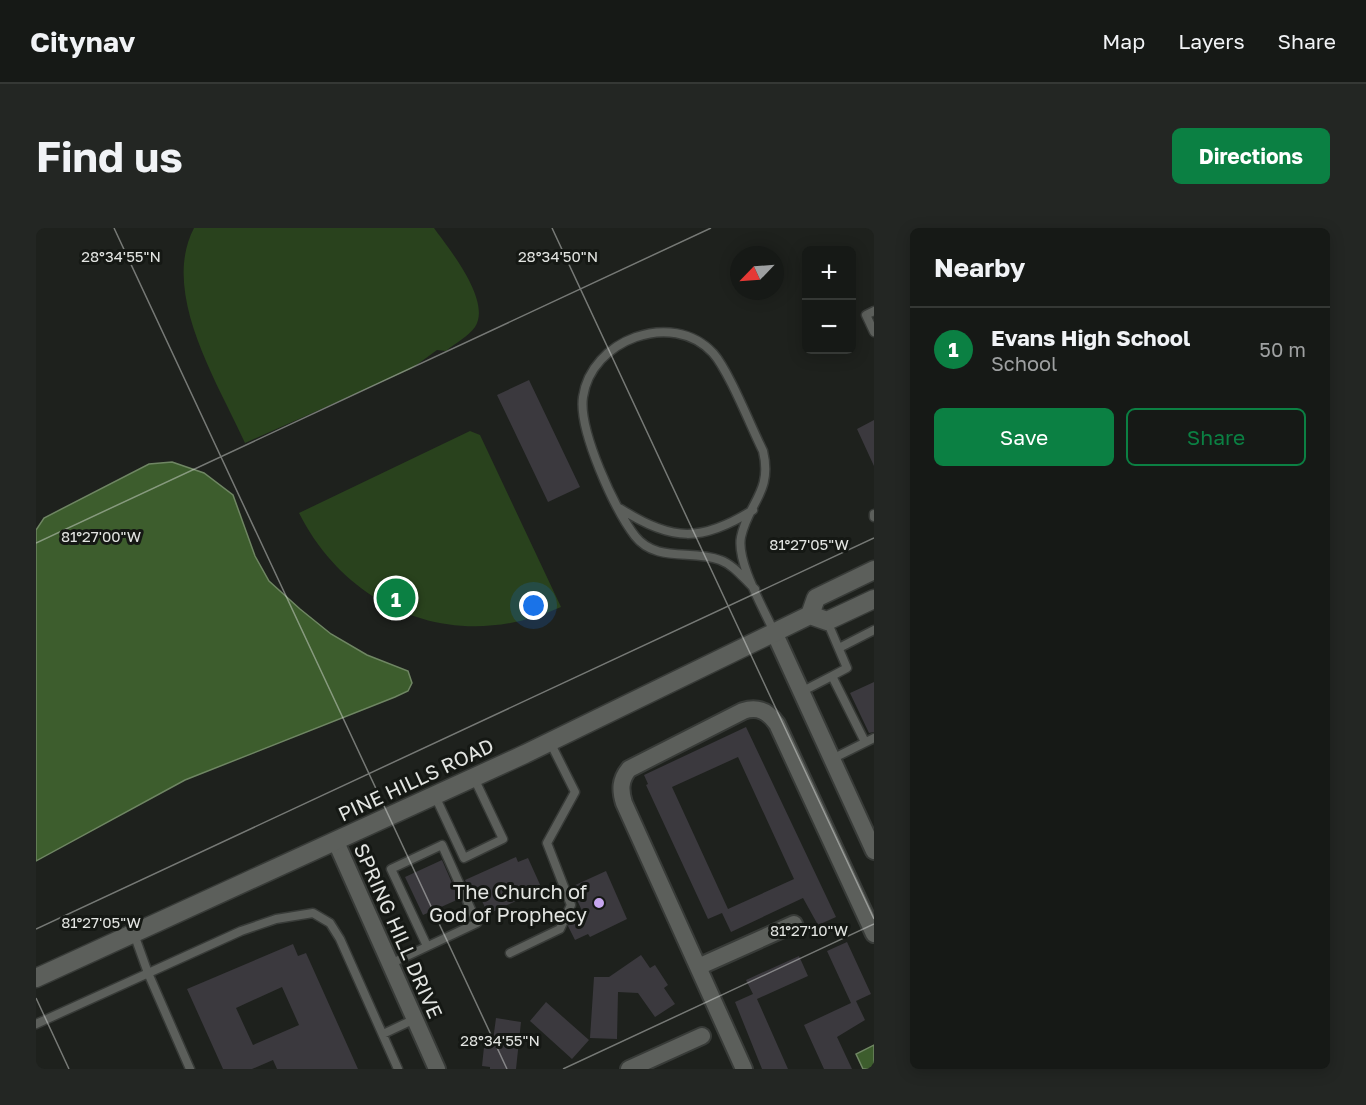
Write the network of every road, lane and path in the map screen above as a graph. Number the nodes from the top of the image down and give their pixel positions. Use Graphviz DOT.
graph roads {
  1 [pos="874,311"];
  2 [pos="874,332"];
  3 [pos="619,507"];
  4 [pos="754,509"];
  5 [pos="874,570"];
  6 [pos="754,589"];
  7 [pos="874,599"];
  8 [pos="819,618"];
  9 [pos="874,630"];
  10 [pos="774,632"];
  11 [pos="839,648"];
  12 [pos="832,676"];
  13 [pos="801,692"];
  14 [pos="874,738"];
  15 [pos="550,742"];
  16 [pos="865,742"];
  17 [pos="832,759"];
  18 [pos="474,778"];
  19 [pos="435,796"];
  20 [pos="336,842"];
  21 [pos="874,851"];
  22 [pos="794,924"];
  23 [pos="134,933"];
  24 [pos="874,934"];
  25 [pos="427,946"];
  26 [pos="510,953"];
  27 [pos="390,964"];
  28 [pos="698,967"];
  29 [pos="148,974"];
  30 [pos="36,978"];
  31 [pos="415,1019"];
  32 [pos="36,1024"];
  33 [pos="382,1034"];
  34 [pos="702,1036"];
  35 [pos="190,1069"];
  36 [pos="398,1069"];
  37 [pos="437,1069"];
  38 [pos="629,1069"];
  39 [pos="744,1069"];
  1 -- 2 [label="lane"];
  3 -- 4 [label="lane"];
  3 -- 4 [label="lane"];
  3 -- 6 [label="lane"];
  4 -- 6 [label="lane"];
  5 -- 8 [label="main road, PINE HILLS ROAD"];
  6 -- 10 [label="lane"];
  7 -- 8 [label="main road, PINE HILLS ROAD"];
  8 -- 10 [label="main road, PINE HILLS ROAD"];
  8 -- 11 [label="lane"];
  9 -- 11 [label="lane"];
  10 -- 13 [label="street"];
  10 -- 15 [label="main road, PINE HILLS ROAD"];
  11 -- 12 [label="lane"];
  12 -- 13 [label="lane"];
  12 -- 16 [label="lane"];
  13 -- 17 [label="street"];
  14 -- 16 [label="lane"];
  15 -- 18 [label="main road, PINE HILLS ROAD"];
  15 -- 26 [label="lane"];
  16 -- 17 [label="lane"];
  17 -- 21 [label="street"];
  18 -- 19 [label="main road, PINE HILLS ROAD"];
  18 -- 19 [label="lane"];
  19 -- 20 [label="main road, PINE HILLS ROAD"];
  20 -- 23 [label="main road, PINE HILLS ROAD"];
  20 -- 27 [label="street, SPRING HILL DRIVE"];
  22 -- 28 [label="street"];
  23 -- 29 [label="lane"];
  23 -- 30 [label="main road, PINE HILLS ROAD"];
  24 -- 28 [label="street"];
  25 -- 25 [label="lane"];
  25 -- 27 [label="lane"];
  27 -- 31 [label="street, SPRING HILL DRIVE"];
  28 -- 39 [label="street"];
  29 -- 32 [label="lane"];
  29 -- 33 [label="lane"];
  29 -- 35 [label="lane"];
  31 -- 33 [label="lane"];
  31 -- 37 [label="street, SPRING HILL DRIVE"];
  33 -- 36 [label="lane"];
  34 -- 38 [label="street"];
}
